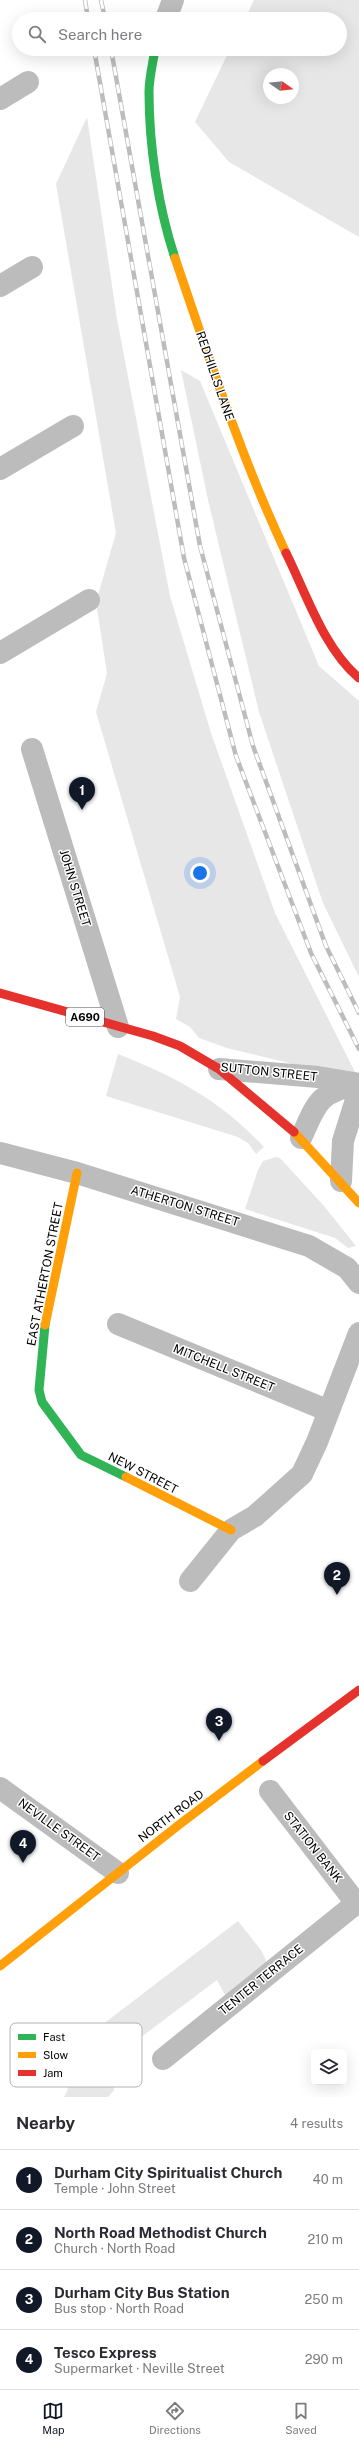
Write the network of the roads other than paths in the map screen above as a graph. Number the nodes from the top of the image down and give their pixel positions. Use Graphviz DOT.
graph roads {
  1 [pos="154,56"];
  2 [pos="28,82"];
  3 [pos="0,99"];
  4 [pos="32,267"];
  5 [pos="0,286"];
  6 [pos="73,426"];
  7 [pos="0,469"];
  8 [pos="89,600"];
  9 [pos="0,653"];
  10 [pos="359,678"];
  11 [pos="32,749"];
  12 [pos="0,993"];
  13 [pos="118,1027"];
  14 [pos="220,1069"];
  15 [pos="359,1084"];
  16 [pos="359,1090"];
  17 [pos="301,1138"];
  18 [pos="0,1153"];
  19 [pos="77,1173"];
  20 [pos="341,1180"];
  21 [pos="359,1203"];
  22 [pos="359,1283"];
  23 [pos="118,1324"];
  24 [pos="359,1333"];
  25 [pos="329,1411"];
  26 [pos="56,1423"];
  27 [pos="231,1530"];
  28 [pos="190,1581"];
  29 [pos="359,1690"];
  30 [pos="0,1788"];
  31 [pos="270,1791"];
  32 [pos="118,1873"];
  33 [pos="358,1902"];
  34 [pos="0,1966"];
  35 [pos="163,2059"];
  1 -- 10 [label="main road, REDHILLS LANE"];
  2 -- 3 [label="street"];
  4 -- 5 [label="street"];
  6 -- 7 [label="street"];
  8 -- 9 [label="street"];
  11 -- 13 [label="street, JOHN STREET"];
  12 -- 13 [label="main road, SUTTON STREET / A690"];
  13 -- 14 [label="main road, SUTTON STREET / A690"];
  14 -- 15 [label="street, SUTTON STREET"];
  14 -- 17 [label="main road, A690"];
  15 -- 17 [label="street, SUTTON STREET"];
  16 -- 20 [label="street"];
  17 -- 20 [label="main road, A690"];
  18 -- 19 [label="street, ATHERTON STREET"];
  19 -- 22 [label="street, ATHERTON STREET"];
  19 -- 26 [label="main road, EAST ATHERTON STREET"];
  20 -- 21 [label="main road, A690"];
  23 -- 25 [label="street, MITCHELL STREET"];
  24 -- 25 [label="street"];
  25 -- 27 [label="street"];
  26 -- 27 [label="main road, NEW STREET"];
  27 -- 28 [label="street"];
  29 -- 32 [label="main road, NORTH ROAD"];
  30 -- 32 [label="street, NEVILLE STREET"];
  31 -- 33 [label="street, STATION BANK"];
  32 -- 34 [label="main road, NORTH ROAD"];
  33 -- 35 [label="street, TENTER TERRACE"];
}
